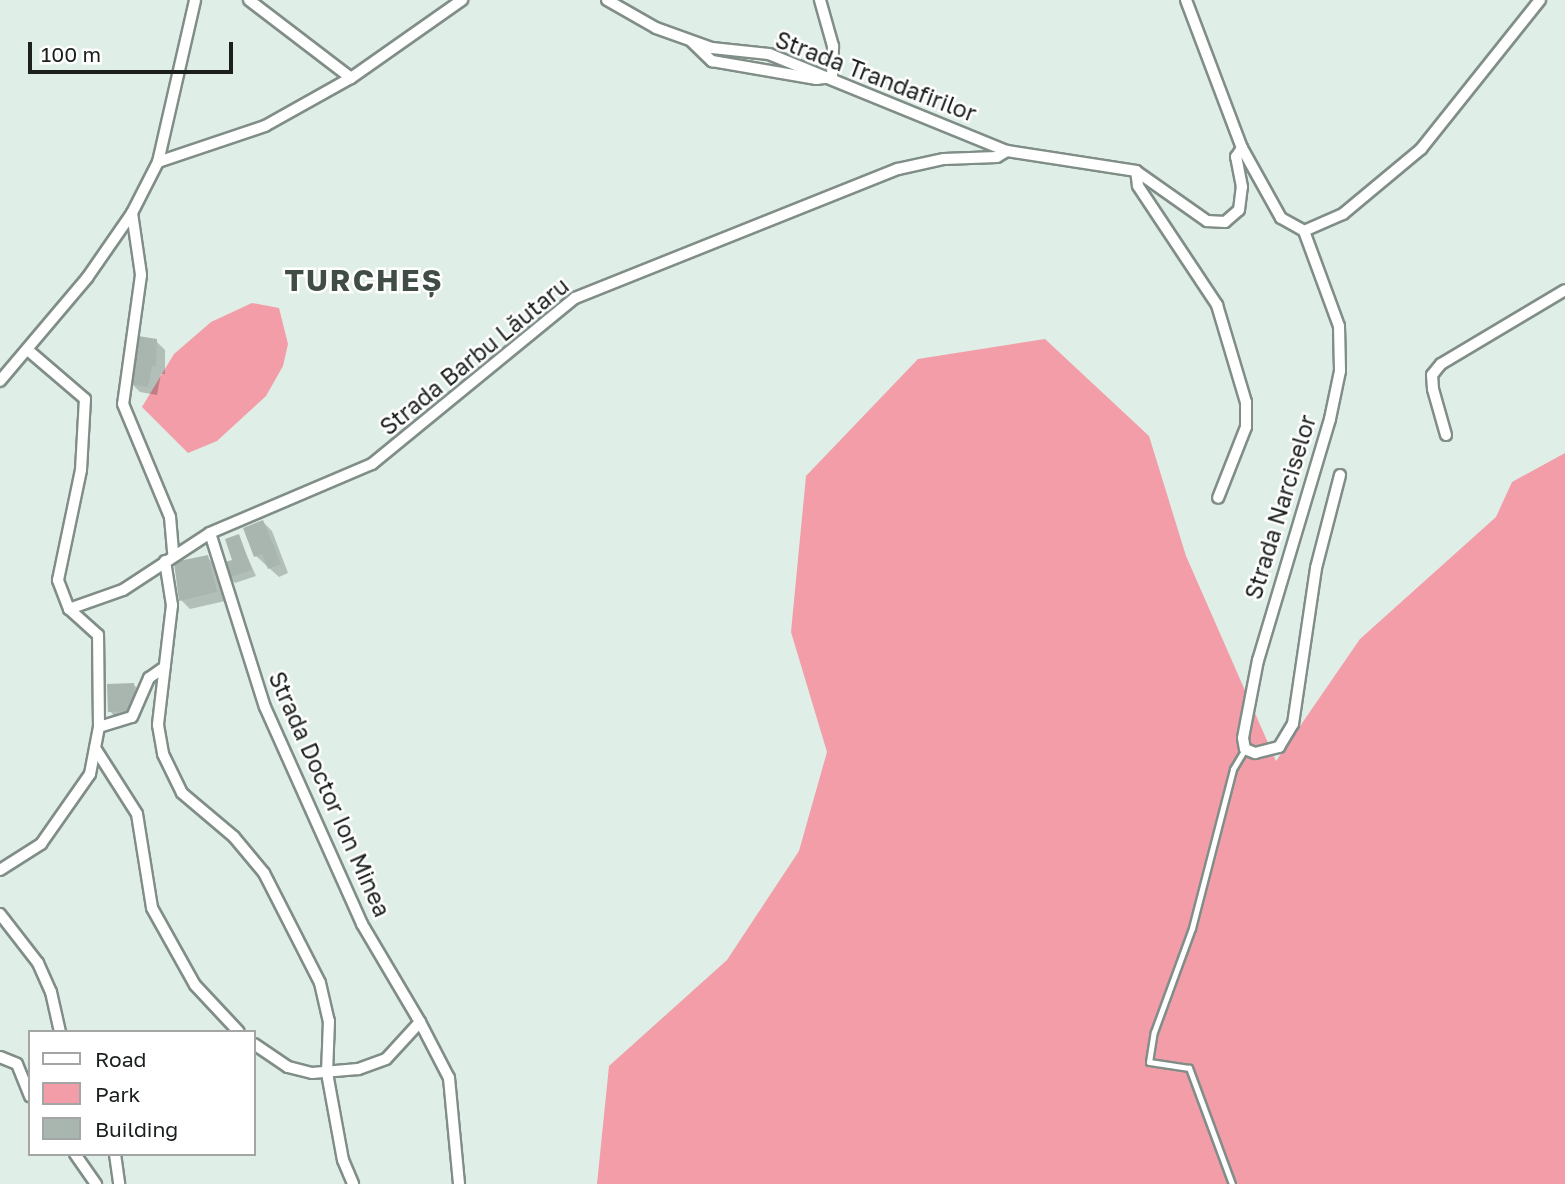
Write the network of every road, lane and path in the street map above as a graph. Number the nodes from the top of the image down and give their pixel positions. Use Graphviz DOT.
graph roads {
  1 [pos="195,0"];
  2 [pos="462,0"];
  3 [pos="607,0"];
  4 [pos="820,0"];
  5 [pos="1186,0"];
  6 [pos="1540,0"];
  7 [pos="254,1"];
  8 [pos="692,42"];
  9 [pos="832,76"];
  10 [pos="351,78"];
  11 [pos="1242,148"];
  12 [pos="1007,151"];
  13 [pos="158,162"];
  14 [pos="1136,171"];
  15 [pos="132,212"];
  16 [pos="1304,231"];
  17 [pos="1565,290"];
  18 [pos="29,351"];
  19 [pos="0,381"];
  20 [pos="1446,435"];
  21 [pos="1340,475"];
  22 [pos="1218,498"];
  23 [pos="210,533"];
  24 [pos="169,557"];
  25 [pos="69,609"];
  26 [pos="165,667"];
  27 [pos="99,727"];
  28 [pos="95,748"];
  29 [pos="1245,749"];
  30 [pos="0,870"];
  31 [pos="0,914"];
  32 [pos="420,1022"];
  33 [pos="60,1030"];
  34 [pos="237,1030"];
  35 [pos="256,1045"];
  36 [pos="0,1057"];
  37 [pos="28,1059"];
  38 [pos="17,1064"];
  39 [pos="327,1073"];
  40 [pos="28,1091"];
  41 [pos="76,1156"];
  42 [pos="115,1156"];
  43 [pos="96,1184"];
  44 [pos="119,1184"];
  45 [pos="353,1184"];
  46 [pos="459,1184"];
  47 [pos="1232,1184"];
  1 -- 13 [label="street"];
  2 -- 10 [label="street"];
  3 -- 8 [label="street, Strada Trandafirilor"];
  4 -- 9 [label="street"];
  5 -- 11 [label="street"];
  6 -- 16 [label="street"];
  7 -- 10 [label="street"];
  8 -- 9 [label="street, Strada Trandafirilor"];
  8 -- 9 [label="street"];
  9 -- 12 [label="street, Strada Trandafirilor"];
  10 -- 13 [label="street"];
  11 -- 14 [label="street, Strada Trandafirilor"];
  11 -- 16 [label="street"];
  12 -- 14 [label="street, Strada Trandafirilor"];
  12 -- 23 [label="street, Strada Barbu Lăutaru"];
  13 -- 15 [label="street"];
  14 -- 22 [label="street"];
  15 -- 18 [label="street"];
  15 -- 24 [label="street"];
  16 -- 29 [label="street, Strada Narciselor"];
  17 -- 20 [label="street"];
  18 -- 19 [label="street"];
  18 -- 25 [label="street"];
  21 -- 29 [label="street, Strada Narciselor"];
  23 -- 24 [label="street, Strada Barbu Lăutaru"];
  23 -- 32 [label="street, Strada Doctor Ion Minea"];
  24 -- 25 [label="street, Strada Barbu Lăutaru"];
  24 -- 26 [label="street"];
  25 -- 27 [label="street"];
  26 -- 27 [label="street"];
  26 -- 39 [label="street"];
  27 -- 28 [label="street"];
  28 -- 30 [label="street"];
  28 -- 34 [label="street"];
  29 -- 47 [label="lane"];
  31 -- 33 [label="street"];
  32 -- 39 [label="street"];
  32 -- 46 [label="street, Strada Doctor Ion Minea"];
  35 -- 39 [label="street"];
  36 -- 38 [label="street"];
  37 -- 38 [label="street"];
  38 -- 40 [label="street"];
  39 -- 45 [label="street"];
  41 -- 43 [label="street"];
  42 -- 44 [label="street"];
}
